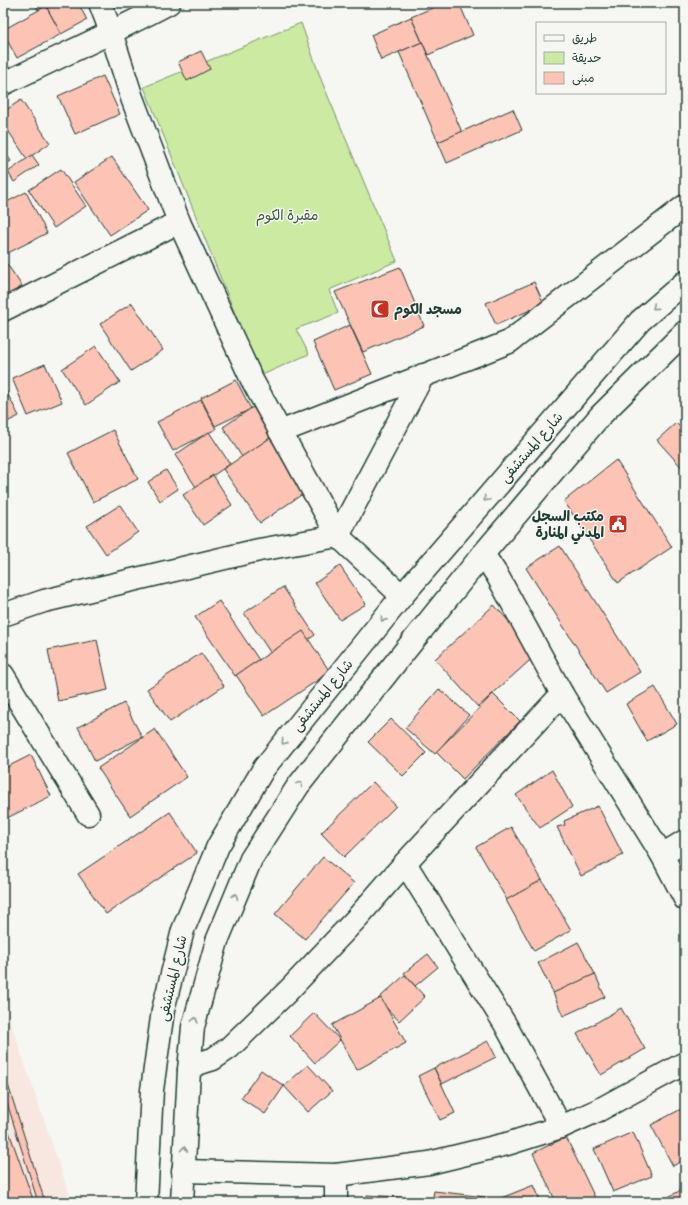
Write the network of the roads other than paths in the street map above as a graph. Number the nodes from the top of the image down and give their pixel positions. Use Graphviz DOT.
graph roads {
  1 [pos="100,3"];
  2 [pos="169,3"];
  3 [pos="111,32"];
  4 [pos="3,84"];
  5 [pos="685,206"];
  6 [pos="179,222"];
  7 [pos="685,282"];
  8 [pos="3,310"];
  9 [pos="685,332"];
  10 [pos="424,375"];
  11 [pos="280,432"];
  12 [pos="338,536"];
  13 [pos="483,554"];
  14 [pos="402,596"];
  15 [pos="3,615"];
  16 [pos="3,676"];
  17 [pos="562,694"];
  18 [pos="88,814"];
  19 [pos="685,841"];
  20 [pos="662,855"];
  21 [pos="405,863"];
  22 [pos="685,899"];
  23 [pos="685,1063"];
  24 [pos="189,1070"];
  25 [pos="561,1126"];
  26 [pos="183,1171"];
  27 [pos="336,1175"];
  28 [pos="146,1202"];
  29 [pos="182,1202"];
  30 [pos="336,1202"];
  1 -- 3 [label="street"];
  2 -- 3 [label="street"];
  3 -- 4 [label="street"];
  3 -- 6 [label="street"];
  5 -- 10 [label="street"];
  6 -- 8 [label="street"];
  6 -- 11 [label="street"];
  7 -- 14 [label="street, شارع المستشفى, one-way"];
  9 -- 13 [label="street"];
  10 -- 11 [label="street"];
  10 -- 12 [label="street"];
  11 -- 12 [label="street"];
  12 -- 14 [label="street"];
  12 -- 15 [label="street"];
  13 -- 17 [label="street"];
  24 -- 13 [label="street, one-way"];
  14 -- 28 [label="street, شارع المستشفى, one-way"];
  16 -- 18 [label="street"];
  17 -- 20 [label="street"];
  17 -- 21 [label="street"];
  19 -- 20 [label="street"];
  20 -- 22 [label="street"];
  21 -- 24 [label="street"];
  21 -- 25 [label="street"];
  23 -- 25 [label="street"];
  26 -- 24 [label="street, one-way"];
  25 -- 27 [label="street"];
  26 -- 27 [label="street"];
  26 -- 29 [label="street"];
  27 -- 30 [label="street"];
}
